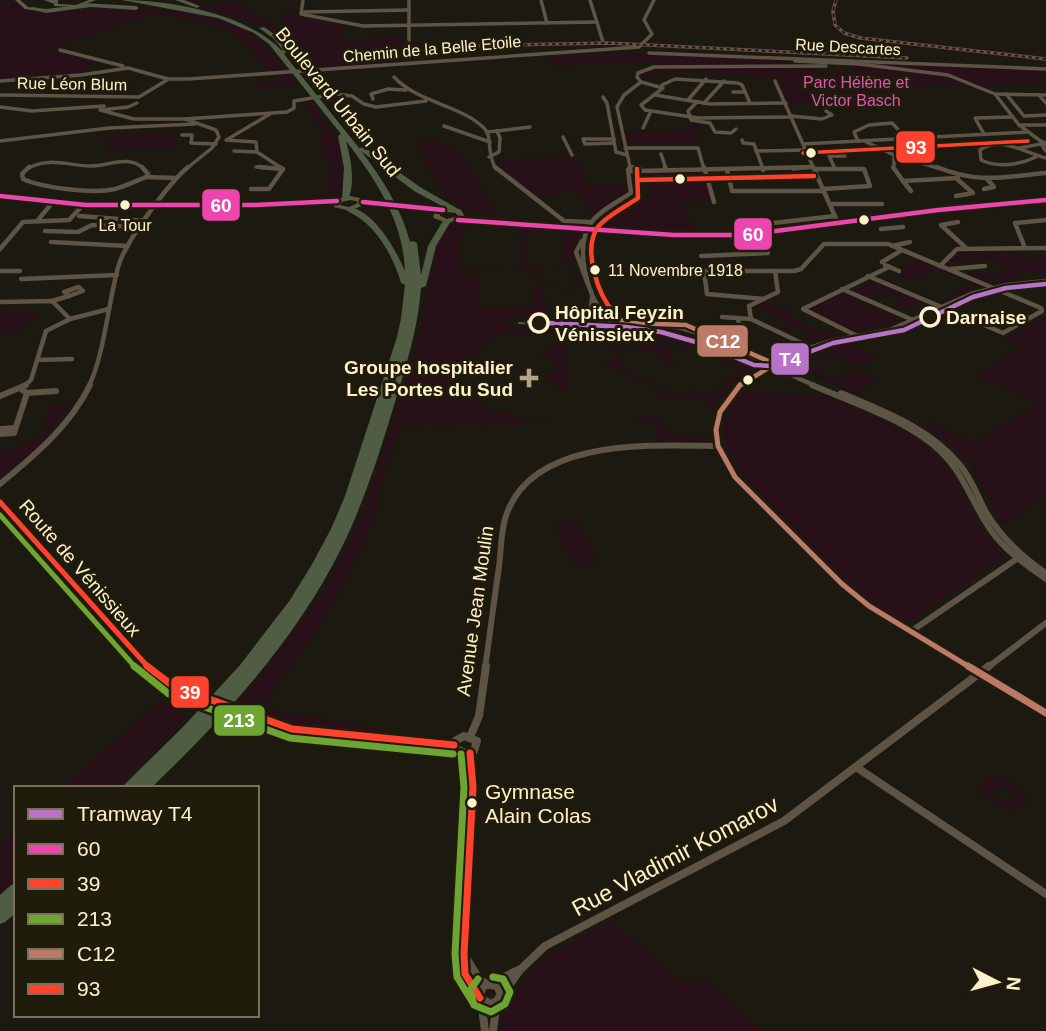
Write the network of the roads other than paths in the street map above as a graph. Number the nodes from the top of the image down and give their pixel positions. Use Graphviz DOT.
graph roads {
  1 [pos="17,0"];
  2 [pos="125,0"];
  3 [pos="134,0"];
  4 [pos="154,0"];
  5 [pos="178,0"];
  6 [pos="303,0"];
  7 [pos="409,0"];
  8 [pos="541,0"];
  9 [pos="590,0"];
  10 [pos="654,0"];
  11 [pos="54,2"];
  12 [pos="89,2"];
  13 [pos="103,6"];
  14 [pos="66,7"];
  15 [pos="32,9"];
  16 [pos="49,9"];
  17 [pos="409,10"];
  18 [pos="300,12"];
  19 [pos="209,15"];
  20 [pos="597,22"];
  21 [pos="547,23"];
  22 [pos="409,25"];
  23 [pos="410,40"];
  24 [pos="603,42"];
  25 [pos="60,50"];
  26 [pos="284,52"];
  27 [pos="649,53"];
  28 [pos="771,56"];
  29 [pos="826,64"];
  30 [pos="385,67"];
  31 [pos="128,68"];
  32 [pos="295,69"];
  33 [pos="1046,69"];
  34 [pos="168,79"];
  35 [pos="706,79"];
  36 [pos="0,81"];
  37 [pos="724,81"];
  38 [pos="775,81"];
  39 [pos="641,82"];
  40 [pos="662,85"];
  41 [pos="405,90"];
  42 [pos="733,92"];
  43 [pos="745,92"];
  44 [pos="995,94"];
  45 [pos="1006,94"];
  46 [pos="0,95"];
  47 [pos="655,95"];
  48 [pos="1039,95"];
  49 [pos="1046,95"];
  50 [pos="603,97"];
  51 [pos="373,99"];
  52 [pos="427,100"];
  53 [pos="688,100"];
  54 [pos="320,101"];
  55 [pos="697,102"];
  56 [pos="137,103"];
  57 [pos="704,103"];
  58 [pos="750,103"];
  59 [pos="786,103"];
  60 [pos="1046,103"];
  61 [pos="0,107"];
  62 [pos="128,107"];
  63 [pos="651,111"];
  64 [pos="827,111"];
  65 [pos="271,113"];
  66 [pos="1046,115"];
  67 [pos="689,117"];
  68 [pos="791,117"];
  69 [pos="1012,117"];
  70 [pos="886,118"];
  71 [pos="185,119"];
  72 [pos="892,123"];
  73 [pos="197,124"];
  74 [pos="1020,125"];
  75 [pos="1046,125"];
  76 [pos="444,126"];
  77 [pos="530,127"];
  78 [pos="643,128"];
  79 [pos="736,129"];
  80 [pos="497,131"];
  81 [pos="488,132"];
  82 [pos="1028,132"];
  83 [pos="343,133"];
  84 [pos="985,134"];
  85 [pos="182,135"];
  86 [pos="906,138"];
  87 [pos="924,138"];
  88 [pos="226,140"];
  89 [pos="742,140"];
  90 [pos="0,141"];
  91 [pos="614,141"];
  92 [pos="858,141"];
  93 [pos="865,141"];
  94 [pos="217,142"];
  95 [pos="490,142"];
  96 [pos="1044,143"];
  97 [pos="803,144"];
  98 [pos="362,148"];
  99 [pos="625,148"];
  100 [pos="1018,149"];
  101 [pos="806,150"];
  102 [pos="234,151"];
  103 [pos="756,151"];
  104 [pos="1046,151"];
  105 [pos="257,152"];
  106 [pos="661,154"];
  107 [pos="572,155"];
  108 [pos="894,155"];
  109 [pos="845,156"];
  110 [pos="489,157"];
  111 [pos="1036,157"];
  112 [pos="1046,158"];
  113 [pos="929,164"];
  114 [pos="256,167"];
  115 [pos="632,168"];
  116 [pos="813,168"];
  117 [pos="283,169"];
  118 [pos="835,169"];
  119 [pos="666,170"];
  120 [pos="705,170"];
  121 [pos="727,170"];
  122 [pos="763,170"];
  123 [pos="1046,173"];
  124 [pos="147,175"];
  125 [pos="176,177"];
  126 [pos="959,178"];
  127 [pos="987,178"];
  128 [pos="903,181"];
  129 [pos="251,189"];
  130 [pos="824,190"];
  131 [pos="984,190"];
  132 [pos="911,191"];
  133 [pos="0,197"];
  134 [pos="956,197"];
  135 [pos="1046,200"];
  136 [pos="339,202"];
  137 [pos="713,202"];
  138 [pos="52,203"];
  139 [pos="155,204"];
  140 [pos="830,204"];
  141 [pos="882,204"];
  142 [pos="83,205"];
  143 [pos="361,205"];
  144 [pos="419,208"];
  145 [pos="350,209"];
  146 [pos="443,210"];
  147 [pos="459,215"];
  148 [pos="79,216"];
  149 [pos="435,216"];
  150 [pos="881,217"];
  151 [pos="837,219"];
  152 [pos="38,220"];
  153 [pos="1046,220"];
  154 [pos="145,221"];
  155 [pos="447,221"];
  156 [pos="958,222"];
  157 [pos="589,226"];
  158 [pos="141,227"];
  159 [pos="738,227"];
  160 [pos="903,227"];
  161 [pos="892,228"];
  162 [pos="881,229"];
  163 [pos="45,230"];
  164 [pos="51,242"];
  165 [pos="909,242"];
  166 [pos="128,246"];
  167 [pos="892,246"];
  168 [pos="966,248"];
  169 [pos="1025,248"];
  170 [pos="1046,248"];
  171 [pos="0,249"];
  172 [pos="902,250"];
  173 [pos="768,253"];
  174 [pos="743,254"];
  175 [pos="701,256"];
  176 [pos="885,264"];
  177 [pos="940,266"];
  178 [pos="985,266"];
  179 [pos="948,269"];
  180 [pos="745,270"];
  181 [pos="0,271"];
  182 [pos="20,271"];
  183 [pos="775,271"];
  184 [pos="899,271"];
  185 [pos="117,275"];
  186 [pos="869,276"];
  187 [pos="21,279"];
  188 [pos="1046,281"];
  189 [pos="993,288"];
  190 [pos="842,289"];
  191 [pos="69,296"];
  192 [pos="748,298"];
  193 [pos="764,299"];
  194 [pos="52,301"];
  195 [pos="0,302"];
  196 [pos="412,302"];
  197 [pos="749,306"];
  198 [pos="939,307"];
  199 [pos="109,309"];
  200 [pos="79,316"];
  201 [pos="722,317"];
  202 [pos="70,319"];
  203 [pos="738,319"];
  204 [pos="751,319"];
  205 [pos="913,320"];
  206 [pos="77,326"];
  207 [pos="748,332"];
  208 [pos="858,337"];
  209 [pos="810,347"];
  210 [pos="72,359"];
  211 [pos="37,360"];
  212 [pos="774,365"];
  213 [pos="24,391"];
  214 [pos="56,391"];
  215 [pos="833,394"];
  216 [pos="0,396"];
  217 [pos="859,402"];
  218 [pos="873,412"];
  219 [pos="0,432"];
  220 [pos="718,446"];
  221 [pos="0,484"];
  222 [pos="0,502"];
  223 [pos="1020,558"];
  224 [pos="1046,573"];
  225 [pos="1046,579"];
  226 [pos="1046,623"];
  227 [pos="910,632"];
  228 [pos="980,674"];
  229 [pos="1046,713"];
  230 [pos="470,737"];
  231 [pos="454,745"];
  232 [pos="470,753"];
  233 [pos="856,767"];
  234 [pos="129,786"];
  235 [pos="144,786"];
  236 [pos="14,891"];
  237 [pos="1046,894"];
  238 [pos="0,904"];
  239 [pos="14,906"];
  240 [pos="0,918"];
  241 [pos="464,954"];
  242 [pos="521,969"];
  243 [pos="489,985"];
  244 [pos="480,999"];
  245 [pos="499,999"];
  246 [pos="485,1031"];
  247 [pos="494,1031"];
  1 -- 15 [label="main road"];
  2 -- 19 [label="highway, Boulevard Urbain Sud"];
  3 -- 26 [label="highway"];
  4 -- 26 [label="highway"];
  5 -- 26 [label="highway"];
  6 -- 18 [label="street"];
  7 -- 17 [label="street"];
  8 -- 21 [label="street"];
  9 -- 20 [label="street"];
  10 -- 30 [label="street, Chemin de la Belle Etoile"];
  11 -- 14 [label="main road"];
  11 -- 16 [label="main road"];
  12 -- 13 [label="highway"];
  12 -- 14 [label="main road"];
  13 -- 15 [label="highway"];
  13 -- 19 [label="highway"];
  14 -- 16 [label="main road"];
  15 -- 16 [label="main road"];
  17 -- 18 [label="street"];
  17 -- 22 [label="street"];
  18 -- 22 [label="street"];
  19 -- 32 [label="highway, Boulevard Urbain Sud"];
  20 -- 21 [label="street"];
  20 -- 24 [label="street"];
  21 -- 22 [label="street"];
  22 -- 23 [label="street"];
  25 -- 31 [label="street"];
  26 -- 32 [label="highway, Boulevard Urbain Sud"];
  27 -- 28 [label="street, Rue Descartes"];
  28 -- 29 [label="street"];
  28 -- 33 [label="street, Rue Descartes"];
  29 -- 39 [label="street"];
  29 -- 44 [label="street"];
  30 -- 34 [label="street, Chemin de la Belle Etoile"];
  30 -- 41 [label="street"];
  31 -- 34 [label="street"];
  31 -- 36 [label="street"];
  32 -- 54 [label="highway, Boulevard Urbain Sud"];
  34 -- 46 [label="street, Rue Léon Blum"];
  35 -- 37 [label="street"];
  35 -- 40 [label="street"];
  35 -- 53 [label="street"];
  37 -- 43 [label="street"];
  37 -- 57 [label="street"];
  38 -- 59 [label="street"];
  39 -- 40 [label="street"];
  39 -- 99 [label="street"];
  40 -- 47 [label="street"];
  41 -- 51 [label="street"];
  41 -- 52 [label="street"];
  42 -- 43 [label="street"];
  43 -- 58 [label="street"];
  44 -- 45 [label="street"];
  44 -- 69 [label="street"];
  45 -- 48 [label="street"];
  45 -- 66 [label="street"];
  47 -- 53 [label="street"];
  47 -- 63 [label="street"];
  48 -- 49 [label="street"];
  48 -- 60 [label="street"];
  50 -- 91 [label="street"];
  52 -- 65 [label="street"];
  52 -- 81 [label="street"];
  53 -- 55 [label="street"];
  54 -- 83 [label="highway, Boulevard Urbain Sud"];
  54 -- 98 [label="highway, Boulevard Urbain Sud"];
  55 -- 57 [label="street"];
  55 -- 67 [label="street"];
  56 -- 62 [label="street"];
  57 -- 58 [label="street"];
  58 -- 59 [label="street"];
  59 -- 68 [label="street"];
  61 -- 62 [label="street"];
  62 -- 71 [label="street"];
  63 -- 67 [label="street"];
  63 -- 78 [label="street"];
  64 -- 68 [label="street"];
  65 -- 71 [label="street"];
  65 -- 88 [label="street"];
  67 -- 68 [label="street"];
  67 -- 79 [label="street"];
  68 -- 97 [label="street"];
  69 -- 74 [label="street"];
  69 -- 84 [label="street"];
  70 -- 72 [label="street"];
  71 -- 73 [label="street"];
  72 -- 86 [label="street"];
  72 -- 92 [label="street"];
  73 -- 90 [label="street"];
  73 -- 94 [label="street"];
  74 -- 75 [label="street"];
  74 -- 82 [label="street"];
  76 -- 95 [label="street"];
  77 -- 80 [label="street"];
  80 -- 81 [label="street"];
  80 -- 110 [label="street"];
  81 -- 95 [label="street"];
  82 -- 84 [label="street"];
  82 -- 96 [label="street"];
  83 -- 136 [label="highway"];
  83 -- 196 [label="highway, Boulevard Urbain Sud"];
  84 -- 87 [label="street"];
  85 -- 94 [label="street"];
  86 -- 87 [label="street"];
  86 -- 93 [label="street"];
  87 -- 113 [label="street"];
  88 -- 94 [label="street"];
  88 -- 105 [label="street"];
  89 -- 103 [label="street"];
  91 -- 107 [label="street"];
  91 -- 115 [label="street"];
  92 -- 93 [label="street"];
  92 -- 97 [label="street"];
  93 -- 108 [label="street"];
  94 -- 125 [label="street"];
  95 -- 110 [label="street"];
  96 -- 100 [label="street"];
  96 -- 104 [label="street"];
  97 -- 101 [label="street"];
  98 -- 147 [label="highway"];
  98 -- 196 [label="highway, Boulevard Urbain Sud"];
  99 -- 115 [label="street"];
  99 -- 120 [label="street"];
  100 -- 111 [label="street"];
  100 -- 111 [label="street"];
  101 -- 103 [label="street"];
  101 -- 116 [label="street"];
  102 -- 105 [label="street"];
  103 -- 122 [label="street"];
  105 -- 117 [label="street"];
  106 -- 119 [label="street"];
  108 -- 113 [label="street"];
  108 -- 128 [label="street"];
  109 -- 118 [label="street"];
  110 -- 157 [label="street"];
  111 -- 112 [label="street"];
  113 -- 126 [label="street"];
  114 -- 117 [label="street"];
  115 -- 119 [label="street"];
  115 -- 157 [label="street"];
  116 -- 118 [label="street"];
  116 -- 122 [label="street"];
  116 -- 130 [label="street"];
  117 -- 129 [label="street"];
  118 -- 130 [label="street"];
  119 -- 120 [label="street"];
  120 -- 121 [label="street"];
  120 -- 137 [label="street"];
  121 -- 122 [label="street"];
  121 -- 130 [label="street"];
  123 -- 127 [label="street"];
  124 -- 124 [label="street"];
  124 -- 125 [label="street"];
  125 -- 139 [label="street"];
  126 -- 127 [label="street"];
  126 -- 128 [label="street"];
  126 -- 134 [label="street"];
  127 -- 131 [label="street"];
  128 -- 132 [label="street"];
  130 -- 140 [label="street"];
  133 -- 138 [label="main road"];
  135 -- 150 [label="main road"];
  136 -- 139 [label="main road"];
  136 -- 143 [label="main road"];
  136 -- 145 [label="main road"];
  138 -- 142 [label="main road"];
  138 -- 152 [label="street"];
  139 -- 142 [label="main road"];
  139 -- 154 [label="street"];
  140 -- 141 [label="street"];
  140 -- 151 [label="street"];
  142 -- 152 [label="street"];
  143 -- 144 [label="main road"];
  143 -- 145 [label="main road"];
  144 -- 146 [label="main road"];
  144 -- 149 [label="main road"];
  145 -- 196 [label="highway"];
  146 -- 147 [label="main road"];
  146 -- 149 [label="main road"];
  147 -- 155 [label="main road"];
  147 -- 157 [label="main road"];
  148 -- 154 [label="street"];
  149 -- 155 [label="main road"];
  150 -- 151 [label="main road"];
  150 -- 161 [label="street"];
  151 -- 157 [label="main road"];
  151 -- 159 [label="street"];
  152 -- 171 [label="street"];
  153 -- 169 [label="street"];
  154 -- 158 [label="street"];
  155 -- 196 [label="highway"];
  156 -- 168 [label="street"];
  157 -- 212 [label="street"];
  158 -- 163 [label="street"];
  158 -- 166 [label="street"];
  160 -- 161 [label="street"];
  161 -- 162 [label="street"];
  164 -- 166 [label="street"];
  165 -- 167 [label="street"];
  166 -- 185 [label="street"];
  167 -- 172 [label="street"];
  167 -- 183 [label="street"];
  168 -- 169 [label="street"];
  168 -- 177 [label="street"];
  169 -- 170 [label="street"];
  172 -- 176 [label="street"];
  172 -- 177 [label="street"];
  173 -- 174 [label="street"];
  174 -- 175 [label="street"];
  174 -- 180 [label="street"];
  176 -- 184 [label="street"];
  176 -- 186 [label="street"];
  177 -- 179 [label="street"];
  178 -- 179 [label="street"];
  179 -- 189 [label="street"];
  180 -- 183 [label="street"];
  180 -- 192 [label="street"];
  181 -- 182 [label="street"];
  183 -- 193 [label="street"];
  185 -- 187 [label="street"];
  185 -- 199 [label="street"];
  186 -- 190 [label="street"];
  186 -- 198 [label="street"];
  188 -- 189 [label="street"];
  189 -- 198 [label="street"];
  189 -- 198 [label="street"];
  190 -- 205 [label="street"];
  190 -- 208 [label="street"];
  191 -- 194 [label="street"];
  192 -- 193 [label="street"];
  192 -- 197 [label="street"];
  193 -- 197 [label="street"];
  194 -- 195 [label="street"];
  194 -- 202 [label="street"];
  196 -- 234 [label="highway, Boulevard Urbain Sud"];
  196 -- 235 [label="highway, Boulevard Urbain Sud"];
  197 -- 204 [label="street"];
  198 -- 205 [label="street"];
  199 -- 200 [label="street"];
  199 -- 221 [label="street"];
  200 -- 202 [label="street"];
  200 -- 206 [label="street"];
  201 -- 203 [label="street"];
  202 -- 211 [label="street"];
  203 -- 204 [label="street"];
  203 -- 207 [label="street"];
  204 -- 209 [label="street"];
  205 -- 208 [label="street"];
  208 -- 209 [label="street"];
  209 -- 212 [label="street"];
  210 -- 211 [label="street"];
  211 -- 213 [label="street"];
  212 -- 215 [label="street"];
  212 -- 217 [label="street"];
  212 -- 220 [label="street"];
  213 -- 214 [label="street"];
  213 -- 216 [label="street"];
  213 -- 219 [label="street"];
  215 -- 217 [label="street"];
  215 -- 218 [label="street"];
  217 -- 218 [label="street"];
  217 -- 223 [label="street"];
  218 -- 223 [label="street"];
  220 -- 227 [label="street"];
  220 -- 230 [label="street, Avenue Jean Moulin"];
  222 -- 231 [label="street, Route de Vénissieux"];
  223 -- 224 [label="street"];
  223 -- 225 [label="street"];
  223 -- 227 [label="street"];
  226 -- 228 [label="street, Rue Vladimir Komarov"];
  227 -- 228 [label="street"];
  228 -- 229 [label="street"];
  228 -- 233 [label="street, Rue Vladimir Komarov"];
  230 -- 231 [label="street"];
  230 -- 232 [label="street"];
  231 -- 232 [label="street"];
  232 -- 241 [label="street"];
  233 -- 237 [label="street"];
  233 -- 242 [label="street, Rue Vladimir Komarov"];
  236 -- 238 [label="highway"];
  239 -- 240 [label="highway"];
  241 -- 243 [label="street"];
  241 -- 244 [label="street"];
  242 -- 243 [label="street, Rue Vladimir Komarov"];
  242 -- 245 [label="street, Rue Vladimir Komarov"];
  243 -- 244 [label="street"];
  243 -- 245 [label="street"];
  244 -- 245 [label="street"];
  244 -- 246 [label="street"];
  245 -- 247 [label="street"];
}
